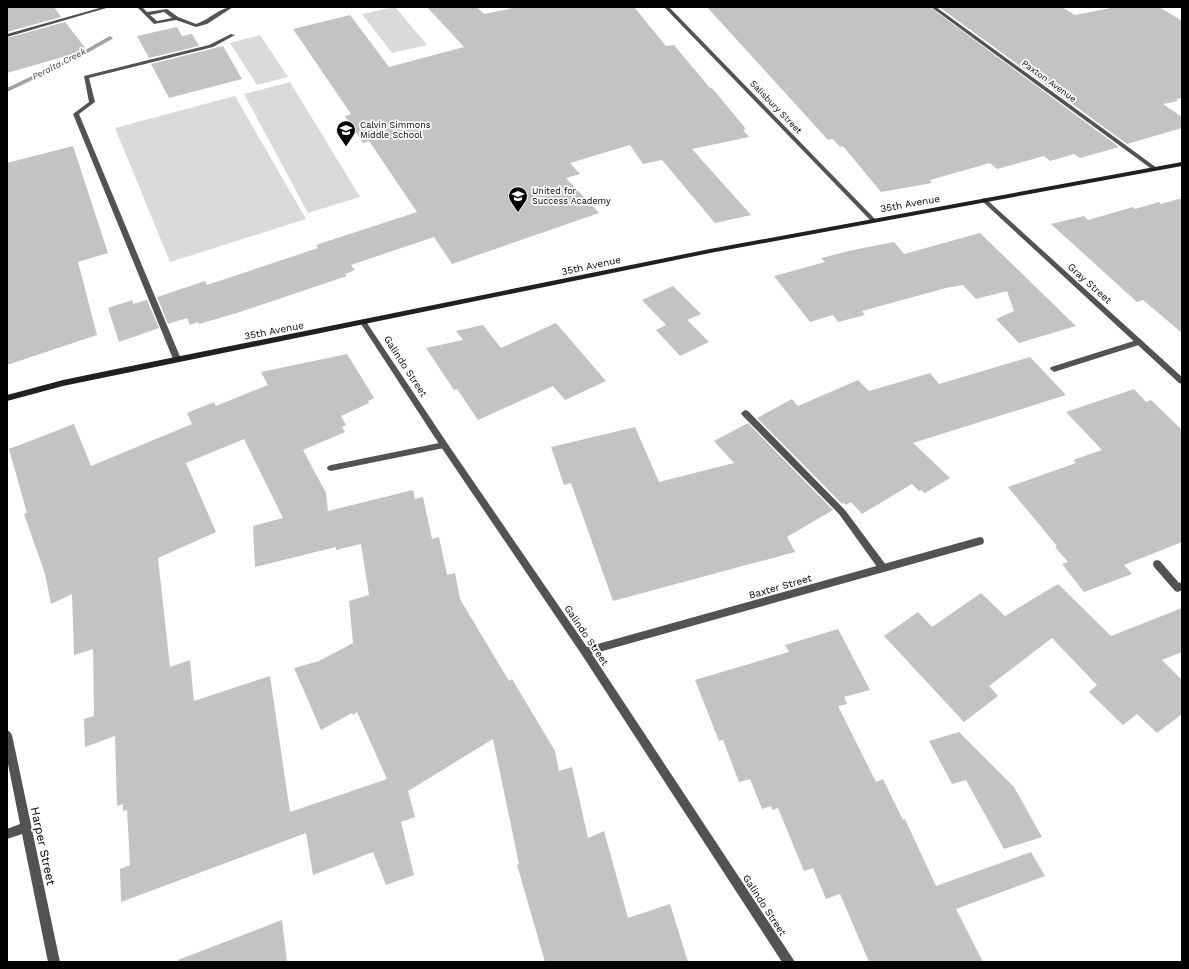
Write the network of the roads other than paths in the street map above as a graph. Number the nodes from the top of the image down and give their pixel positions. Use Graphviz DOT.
graph roads {
  1 [pos="108,7"];
  2 [pos="139,7"];
  3 [pos="231,7"];
  4 [pos="666,7"];
  5 [pos="933,7"];
  6 [pos="146,14"];
  7 [pos="176,18"];
  8 [pos="233,35"];
  9 [pos="7,36"];
  10 [pos="1182,164"];
  11 [pos="1155,169"];
  12 [pos="984,200"];
  13 [pos="873,220"];
  14 [pos="364,322"];
  15 [pos="1140,342"];
  16 [pos="177,359"];
  17 [pos="1054,369"];
  18 [pos="1182,380"];
  19 [pos="7,398"];
  20 [pos="745,414"];
  21 [pos="444,445"];
  22 [pos="331,468"];
  23 [pos="980,541"];
  24 [pos="1157,564"];
  25 [pos="883,568"];
  26 [pos="1182,586"];
  27 [pos="585,652"];
  28 [pos="7,735"];
  29 [pos="26,827"];
  30 [pos="7,834"];
  31 [pos="54,962"];
  32 [pos="789,962"];
  1 -- 9 [label="street"];
  2 -- 6 [label="street"];
  3 -- 7 [label="street"];
  4 -- 13 [label="street, Salisbury Street"];
  5 -- 11 [label="street, Paxton Avenue"];
  6 -- 7 [label="street"];
  6 -- 7 [label="street"];
  8 -- 16 [label="street"];
  10 -- 11 [label="main road, 35th Avenue"];
  11 -- 12 [label="main road, 35th Avenue"];
  12 -- 13 [label="main road, 35th Avenue"];
  12 -- 15 [label="street, Gray Street"];
  13 -- 14 [label="main road, 35th Avenue"];
  14 -- 16 [label="main road, 35th Avenue"];
  14 -- 21 [label="street, Galindo Street"];
  15 -- 17 [label="street"];
  15 -- 18 [label="street, Gray Street"];
  16 -- 19 [label="main road, 35th Avenue"];
  20 -- 25 [label="street"];
  21 -- 22 [label="street"];
  21 -- 27 [label="street, Galindo Street"];
  23 -- 25 [label="street, Baxter Street"];
  24 -- 26 [label="street"];
  25 -- 27 [label="street, Baxter Street"];
  27 -- 32 [label="street, Galindo Street"];
  28 -- 29 [label="street, Harper Street"];
  29 -- 30 [label="street"];
  29 -- 31 [label="street, Harper Street"];
}
